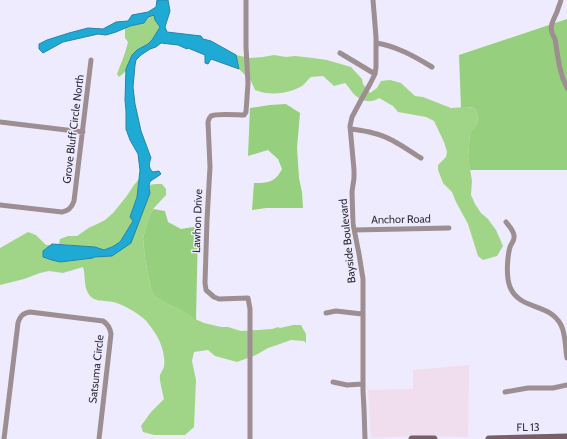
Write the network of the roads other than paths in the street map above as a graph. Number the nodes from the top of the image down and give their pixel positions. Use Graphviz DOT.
graph roads {
  1 [pos="246,0"];
  2 [pos="373,0"];
  3 [pos="561,0"];
  4 [pos="376,43"];
  5 [pos="340,53"];
  6 [pos="91,60"];
  7 [pos="432,67"];
  8 [pos="375,74"];
  9 [pos="567,88"];
  10 [pos="0,122"];
  11 [pos="351,129"];
  12 [pos="83,132"];
  13 [pos="421,158"];
  14 [pos="0,205"];
  15 [pos="506,222"];
  16 [pos="449,228"];
  17 [pos="354,230"];
  18 [pos="326,313"];
  19 [pos="362,314"];
  20 [pos="567,358"];
  21 [pos="333,382"];
  22 [pos="363,384"];
  23 [pos="567,385"];
  24 [pos="506,392"];
  25 [pos="567,437"];
  26 [pos="4,439"];
  27 [pos="99,439"];
  28 [pos="250,439"];
  29 [pos="365,439"];
  30 [pos="412,439"];
  31 [pos="433,439"];
  32 [pos="489,439"];
  1 -- 28 [label="street, Lawhon Drive"];
  2 -- 4 [label="street, Bayside Boulevard"];
  3 -- 9 [label="street"];
  4 -- 7 [label="street"];
  4 -- 8 [label="street, Bayside Boulevard"];
  5 -- 8 [label="street"];
  6 -- 12 [label="street, Grove Bluff Circle North"];
  8 -- 11 [label="street, Bayside Boulevard"];
  10 -- 12 [label="street"];
  11 -- 13 [label="street"];
  11 -- 17 [label="street, Bayside Boulevard"];
  12 -- 14 [label="street, Grove Bluff Circle North"];
  15 -- 20 [label="street"];
  16 -- 17 [label="street, Anchor Road"];
  17 -- 19 [label="street, Bayside Boulevard"];
  18 -- 19 [label="street"];
  19 -- 22 [label="street, Bayside Boulevard"];
  21 -- 22 [label="street"];
  22 -- 29 [label="street, Bayside Boulevard"];
  23 -- 24 [label="street"];
  25 -- 32 [label="main road, FL 13"];
  26 -- 27 [label="street, Satsuma Circle"];
  30 -- 31 [label="main road"];
}
